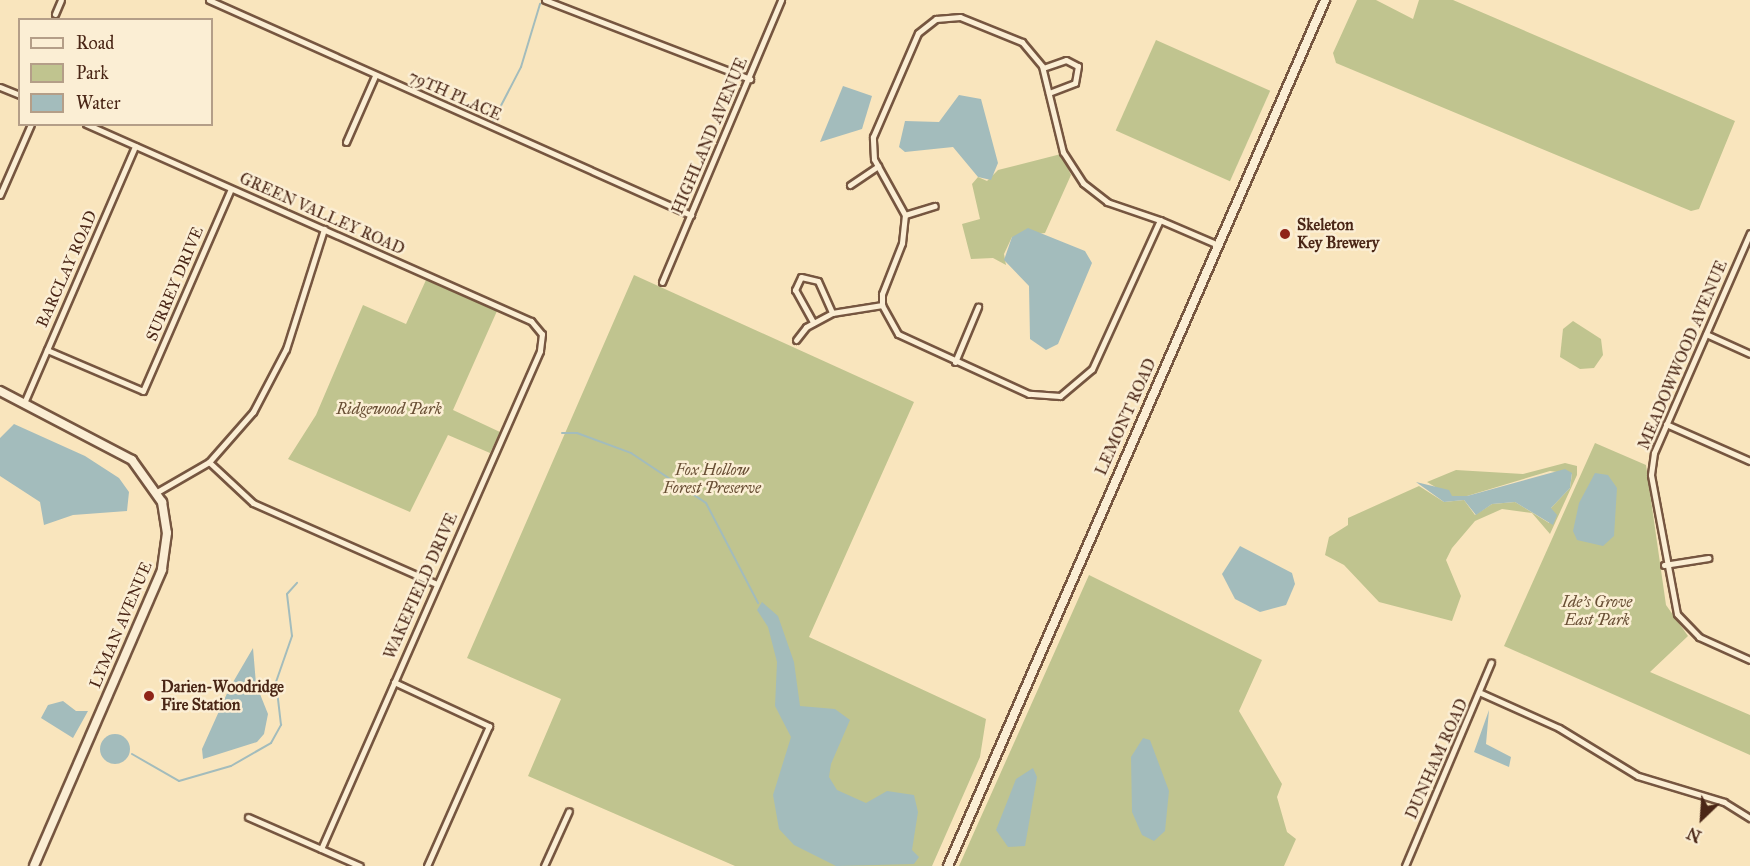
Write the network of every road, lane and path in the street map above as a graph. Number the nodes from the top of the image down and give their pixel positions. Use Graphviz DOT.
graph roads {
  1 [pos="62,0"];
  2 [pos="209,0"];
  3 [pos="545,0"];
  4 [pos="781,0"];
  5 [pos="1325,0"];
  6 [pos="55,14"];
  7 [pos="1042,68"];
  8 [pos="375,76"];
  9 [pos="750,79"];
  10 [pos="0,87"];
  11 [pos="1049,93"];
  12 [pos="18,94"];
  13 [pos="30,126"];
  14 [pos="90,126"];
  15 [pos="346,142"];
  16 [pos="135,146"];
  17 [pos="878,166"];
  18 [pos="850,185"];
  19 [pos="231,189"];
  20 [pos="0,195"];
  21 [pos="935,206"];
  22 [pos="691,215"];
  23 [pos="905,215"];
  24 [pos="1160,220"];
  25 [pos="324,229"];
  26 [pos="1750,236"];
  27 [pos="1218,245"];
  28 [pos="662,282"];
  29 [pos="882,305"];
  30 [pos="978,307"];
  31 [pos="832,313"];
  32 [pos="813,322"];
  33 [pos="542,334"];
  34 [pos="1706,334"];
  35 [pos="796,340"];
  36 [pos="46,350"];
  37 [pos="1750,354"];
  38 [pos="955,362"];
  39 [pos="0,391"];
  40 [pos="24,403"];
  41 [pos="1666,424"];
  42 [pos="1750,461"];
  43 [pos="209,462"];
  44 [pos="157,492"];
  45 [pos="1708,558"];
  46 [pos="1664,565"];
  47 [pos="437,584"];
  48 [pos="1750,660"];
  49 [pos="1491,662"];
  50 [pos="394,682"];
  51 [pos="1481,693"];
  52 [pos="569,811"];
  53 [pos="248,817"];
  54 [pos="1750,818"];
  55 [pos="954,847"];
  56 [pos="321,849"];
  57 [pos="34,866"];
  58 [pos="360,866"];
  59 [pos="427,866"];
  60 [pos="544,866"];
  61 [pos="943,866"];
  62 [pos="948,866"];
  63 [pos="1405,866"];
  1 -- 6 [label="street"];
  2 -- 8 [label="street, 79TH PLACE"];
  3 -- 9 [label="street"];
  4 -- 9 [label="street, HIGHLAND AVENUE"];
  5 -- 27 [label="main road, LEMONT ROAD"];
  7 -- 11 [label="street"];
  7 -- 11 [label="street"];
  7 -- 17 [label="street"];
  8 -- 15 [label="street"];
  8 -- 22 [label="street, 79TH PLACE"];
  9 -- 22 [label="street, HIGHLAND AVENUE"];
  10 -- 12 [label="street"];
  11 -- 24 [label="street"];
  13 -- 20 [label="street"];
  14 -- 16 [label="street, GREEN VALLEY ROAD"];
  16 -- 19 [label="street, GREEN VALLEY ROAD"];
  16 -- 36 [label="street, BARCLAY ROAD"];
  17 -- 18 [label="street"];
  17 -- 23 [label="street"];
  19 -- 25 [label="street, GREEN VALLEY ROAD"];
  19 -- 36 [label="street, SURREY DRIVE"];
  21 -- 23 [label="street"];
  22 -- 28 [label="street, HIGHLAND AVENUE"];
  23 -- 29 [label="street"];
  24 -- 27 [label="street"];
  24 -- 38 [label="street"];
  25 -- 33 [label="street, GREEN VALLEY ROAD"];
  25 -- 43 [label="street"];
  26 -- 34 [label="street, MEADOWWOOD AVENUE"];
  27 -- 55 [label="main road, LEMONT ROAD"];
  29 -- 31 [label="street"];
  29 -- 38 [label="street"];
  30 -- 38 [label="street"];
  31 -- 32 [label="street"];
  31 -- 32 [label="street"];
  32 -- 35 [label="street"];
  33 -- 47 [label="street, WAKEFIELD DRIVE"];
  34 -- 37 [label="street"];
  34 -- 41 [label="street, MEADOWWOOD AVENUE"];
  36 -- 40 [label="street, BARCLAY ROAD"];
  39 -- 40 [label="main road"];
  40 -- 44 [label="main road"];
  41 -- 42 [label="street"];
  41 -- 46 [label="street, MEADOWWOOD AVENUE"];
  43 -- 44 [label="street"];
  43 -- 47 [label="street"];
  44 -- 57 [label="main road, LYMAN AVENUE"];
  45 -- 46 [label="street"];
  46 -- 48 [label="street, MEADOWWOOD AVENUE"];
  47 -- 50 [label="street, WAKEFIELD DRIVE"];
  49 -- 51 [label="street, DUNHAM ROAD"];
  50 -- 56 [label="street, WAKEFIELD DRIVE"];
  50 -- 59 [label="street"];
  51 -- 54 [label="street"];
  51 -- 63 [label="street, DUNHAM ROAD"];
  52 -- 60 [label="street"];
  53 -- 56 [label="street"];
  55 -- 61 [label="main road, LEMONT ROAD"];
  55 -- 62 [label="main road, LEMONT ROAD"];
  56 -- 58 [label="street"];
}
